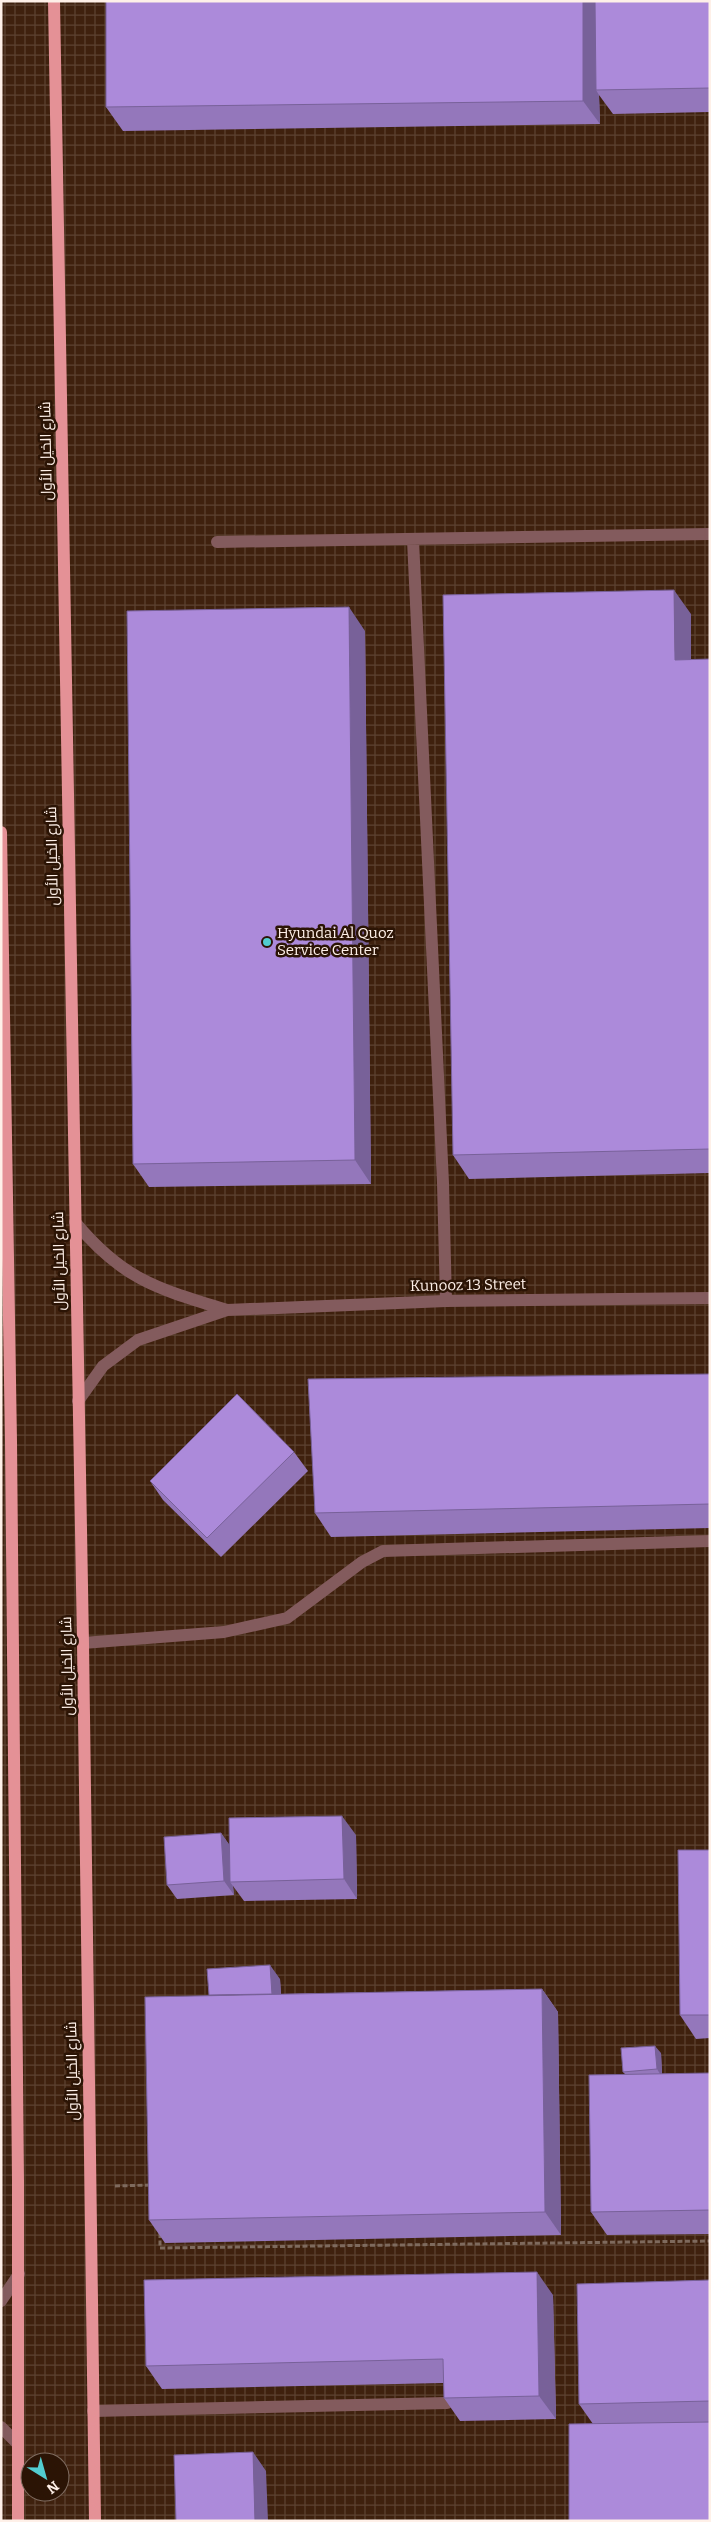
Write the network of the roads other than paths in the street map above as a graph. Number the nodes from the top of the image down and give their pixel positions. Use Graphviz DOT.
graph roads {
  1 [pos="54,1"];
  2 [pos="710,534"];
  3 [pos="413,540"];
  4 [pos="217,542"];
  5 [pos="1,832"];
  6 [pos="75,1222"];
  7 [pos="710,1298"];
  8 [pos="446,1301"];
  9 [pos="227,1310"];
  10 [pos="78,1401"];
  11 [pos="6,1441"];
  12 [pos="710,1541"];
  13 [pos="83,1643"];
  14 [pos="19,2274"];
  15 [pos="1,2301"];
  16 [pos="447,2402"];
  17 [pos="93,2411"];
  18 [pos="1,2427"];
  19 [pos="17,2443"];
  20 [pos="18,2521"];
  21 [pos="95,2521"];
  1 -- 6 [label="main road, شارع الخيل الأول"];
  2 -- 3 [label="street"];
  3 -- 4 [label="street"];
  3 -- 8 [label="street"];
  5 -- 11 [label="main road"];
  6 -- 9 [label="street, Kunooz 13 Street"];
  6 -- 10 [label="main road, شارع الخيل الأول"];
  7 -- 8 [label="street, Kunooz 13 Street"];
  8 -- 9 [label="street, Kunooz 13 Street"];
  9 -- 10 [label="street, Kunooz 13 Street"];
  10 -- 13 [label="main road, شارع الخيل الأول"];
  11 -- 14 [label="main road"];
  12 -- 13 [label="street"];
  13 -- 17 [label="main road, شارع الخيل الأول"];
  14 -- 15 [label="street"];
  14 -- 19 [label="main road"];
  16 -- 17 [label="street"];
  17 -- 21 [label="main road, شارع الخيل الأول"];
  18 -- 19 [label="street"];
  19 -- 20 [label="main road"];
}
